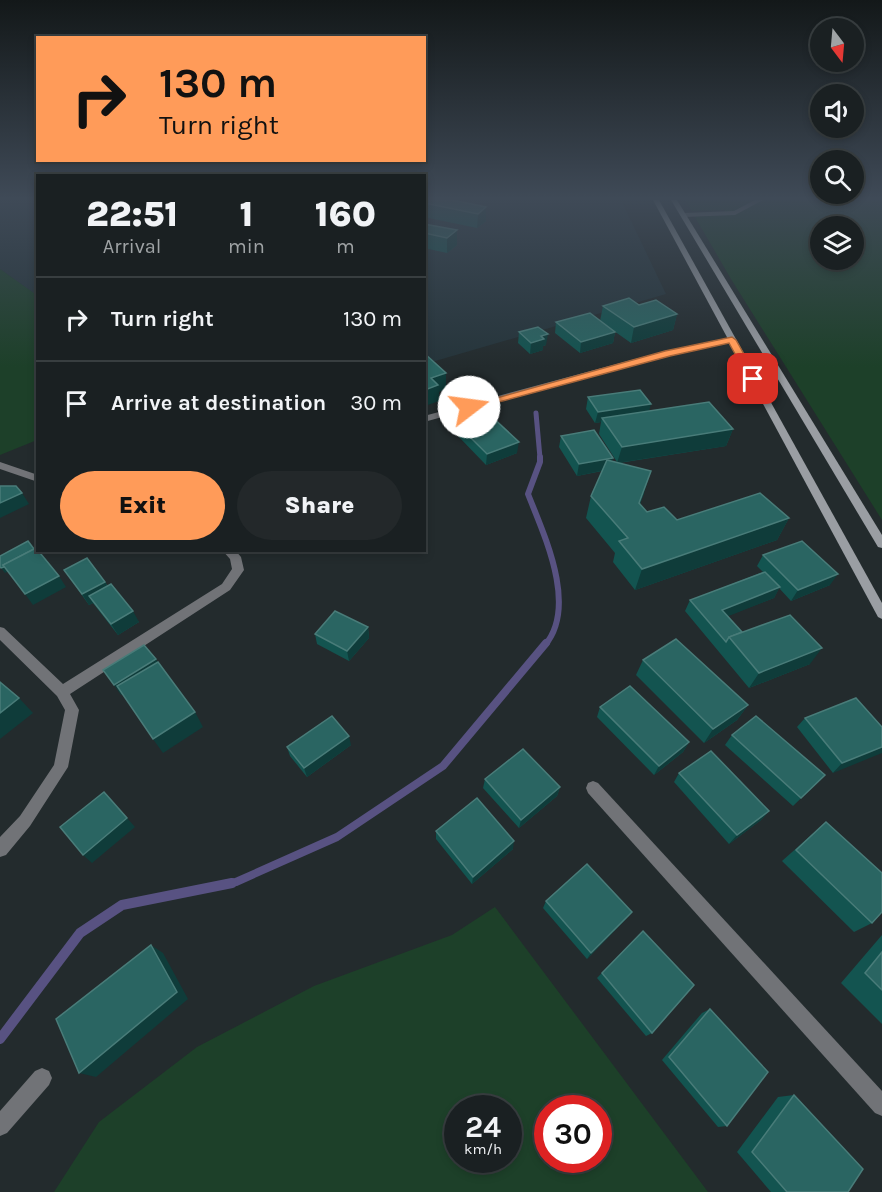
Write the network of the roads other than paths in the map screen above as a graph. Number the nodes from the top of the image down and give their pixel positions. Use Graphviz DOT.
graph roads {
  1 [pos="686,256"];
  2 [pos="708,256"];
  3 [pos="732,340"];
  4 [pos="426,418"];
  5 [pos="0,465"];
  6 [pos="36,478"];
  7 [pos="882,543"];
  8 [pos="229,552"];
  9 [pos="882,614"];
  10 [pos="0,632"];
  11 [pos="62,692"];
  12 [pos="593,788"];
  13 [pos="0,849"];
  14 [pos="42,1078"];
  15 [pos="882,1106"];
  16 [pos="0,1126"];
  1 -- 3 [label="main road"];
  2 -- 7 [label="main road"];
  3 -- 4 [label="street"];
  3 -- 9 [label="main road"];
  5 -- 6 [label="street"];
  8 -- 11 [label="street"];
  10 -- 11 [label="street"];
  11 -- 13 [label="street"];
  12 -- 15 [label="street"];
  14 -- 16 [label="street"];
}
